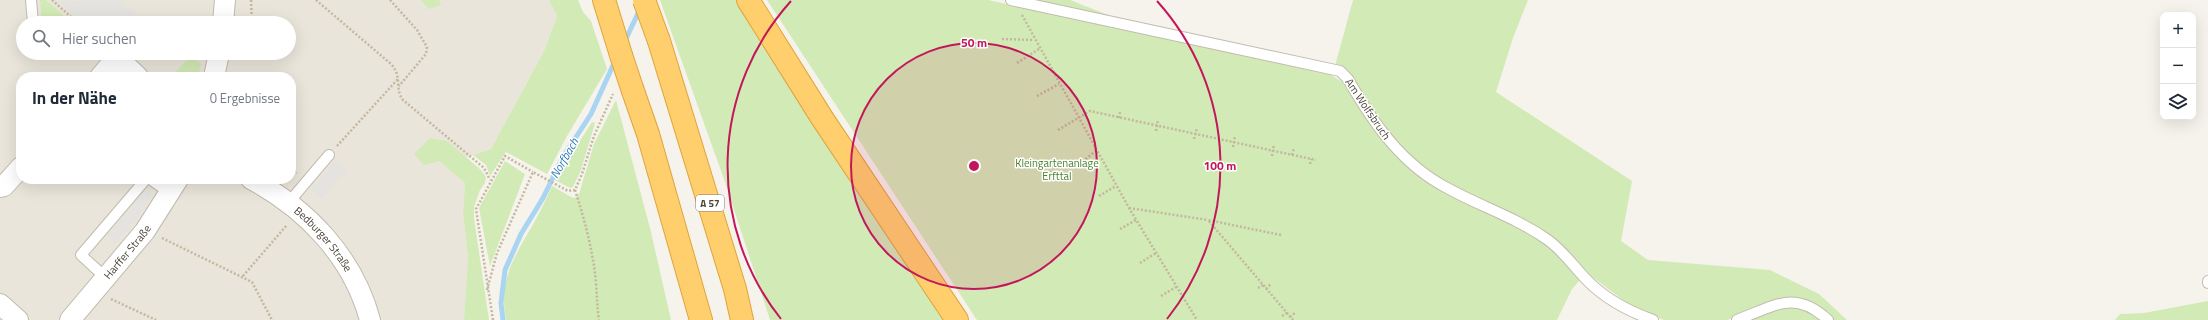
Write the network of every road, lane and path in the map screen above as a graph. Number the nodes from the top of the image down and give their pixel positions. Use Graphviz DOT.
graph roads {
  1 [pos="31,0"];
  2 [pos="52,0"];
  3 [pos="225,0"];
  4 [pos="251,0"];
  5 [pos="316,0"];
  6 [pos="390,0"];
  7 [pos="644,0"];
  8 [pos="748,0"];
  9 [pos="1012,0"];
  10 [pos="606,5"];
  11 [pos="32,16"];
  12 [pos="70,16"];
  13 [pos="224,16"];
  14 [pos="252,16"];
  15 [pos="1002,39"];
  16 [pos="1034,40"];
  17 [pos="1039,49"];
  18 [pos="115,60"];
  19 [pos="119,60"];
  20 [pos="218,60"];
  21 [pos="1017,63"];
  22 [pos="104,72"];
  23 [pos="132,72"];
  24 [pos="215,72"];
  25 [pos="399,78"];
  26 [pos="1058,84"];
  27 [pos="398,86"];
  28 [pos="624,92"];
  29 [pos="1037,96"];
  30 [pos="1120,112"];
  31 [pos="1077,118"];
  32 [pos="1119,118"];
  33 [pos="1158,120"];
  34 [pos="1157,126"];
  35 [pos="1197,128"];
  36 [pos="1058,130"];
  37 [pos="1156,131"];
  38 [pos="1196,134"];
  39 [pos="1235,136"];
  40 [pos="1194,139"];
  41 [pos="1234,142"];
  42 [pos="1274,144"];
  43 [pos="1233,147"];
  44 [pos="1294,148"];
  45 [pos="1096,151"];
  46 [pos="1273,151"];
  47 [pos="1292,155"];
  48 [pos="329,156"];
  49 [pos="1272,156"];
  50 [pos="1311,159"];
  51 [pos="1316,160"];
  52 [pos="1079,164"];
  53 [pos="1310,164"];
  54 [pos="532,172"];
  55 [pos="16,173"];
  56 [pos="490,180"];
  57 [pos="142,184"];
  58 [pos="259,184"];
  59 [pos="174,186"];
  60 [pos="1116,186"];
  61 [pos="0,187"];
  62 [pos="575,190"];
  63 [pos="1099,196"];
  64 [pos="294,206"];
  65 [pos="1129,208"];
  66 [pos="1136,220"];
  67 [pos="1208,220"];
  68 [pos="1120,229"];
  69 [pos="145,231"];
  70 [pos="1281,235"];
  71 [pos="1156,253"];
  72 [pos="1140,263"];
  73 [pos="243,276"];
  74 [pos="1271,284"];
  75 [pos="100,285"];
  76 [pos="1263,285"];
  77 [pos="1176,287"];
  78 [pos="1258,288"];
  79 [pos="1266,289"];
  80 [pos="487,290"];
  81 [pos="1161,296"];
  82 [pos="0,304"];
  83 [pos="1296,312"];
  84 [pos="1286,313"];
  85 [pos="1282,316"];
  86 [pos="1290,317"];
  87 [pos="18,320"];
  88 [pos="70,320"];
  89 [pos="156,320"];
  90 [pos="272,320"];
  91 [pos="370,320"];
  92 [pos="493,320"];
  93 [pos="599,320"];
  94 [pos="701,320"];
  95 [pos="742,320"];
  96 [pos="957,320"];
  97 [pos="1197,320"];
  98 [pos="1293,320"];
  99 [pos="1653,320"];
  100 [pos="1737,320"];
  101 [pos="1828,320"];
  1 -- 11 [label="lane"];
  2 -- 12 [label="path"];
  3 -- 13 [label="street"];
  4 -- 14 [label="path"];
  5 -- 25 [label="path"];
  6 -- 27 [label="path"];
  7 -- 95 [label="highway, A 57, bridge"];
  8 -- 96 [label="highway"];
  9 -- 16 [label="path"];
  9 -- 99 [label="lane, Am Wolfsbruch"];
  10 -- 28 [label="highway, bridge"];
  15 -- 16 [label="path"];
  16 -- 17 [label="path"];
  17 -- 21 [label="path"];
  17 -- 26 [label="path"];
  18 -- 22 [label="street"];
  19 -- 23 [label="street"];
  20 -- 24 [label="street"];
  25 -- 27 [label="path"];
  25 -- 48 [label="path"];
  26 -- 29 [label="path"];
  26 -- 31 [label="path"];
  27 -- 56 [label="path"];
  28 -- 62 [label="path"];
  28 -- 94 [label="highway"];
  30 -- 32 [label="path"];
  31 -- 32 [label="path"];
  31 -- 36 [label="path"];
  31 -- 45 [label="path"];
  32 -- 34 [label="path"];
  33 -- 34 [label="path"];
  34 -- 37 [label="path"];
  34 -- 38 [label="path"];
  35 -- 38 [label="path"];
  38 -- 40 [label="path"];
  38 -- 41 [label="path"];
  39 -- 41 [label="path"];
  41 -- 43 [label="path"];
  41 -- 46 [label="path"];
  42 -- 46 [label="path"];
  44 -- 47 [label="path"];
  45 -- 52 [label="path"];
  45 -- 60 [label="path"];
  46 -- 47 [label="path"];
  46 -- 49 [label="path"];
  47 -- 50 [label="path"];
  48 -- 64 [label="lane"];
  50 -- 51 [label="path"];
  50 -- 53 [label="path"];
  54 -- 56 [label="path"];
  54 -- 62 [label="path"];
  54 -- 80 [label="path"];
  55 -- 61 [label="street"];
  56 -- 80 [label="path"];
  57 -- 75 [label="lane"];
  58 -- 64 [label="street, Bedburger Straße"];
  59 -- 69 [label="street, Harffer Straße"];
  60 -- 63 [label="path"];
  60 -- 65 [label="path"];
  62 -- 93 [label="path"];
  64 -- 73 [label="path"];
  64 -- 91 [label="street, Bedburger Straße"];
  65 -- 66 [label="path"];
  65 -- 67 [label="path"];
  66 -- 68 [label="path"];
  66 -- 71 [label="path"];
  67 -- 70 [label="path"];
  67 -- 76 [label="path"];
  69 -- 73 [label="path"];
  69 -- 75 [label="street, Harffer Straße"];
  71 -- 72 [label="path"];
  71 -- 77 [label="path"];
  73 -- 90 [label="path"];
  74 -- 79 [label="path"];
  75 -- 88 [label="street, Harffer Straße"];
  75 -- 89 [label="path"];
  76 -- 78 [label="path"];
  76 -- 79 [label="path"];
  77 -- 81 [label="path"];
  77 -- 97 [label="path"];
  79 -- 84 [label="path"];
  80 -- 92 [label="path"];
  82 -- 87 [label="street"];
  83 -- 86 [label="path"];
  84 -- 85 [label="path"];
  84 -- 86 [label="path"];
  86 -- 98 [label="path"];
  100 -- 101 [label="lane"];
}
